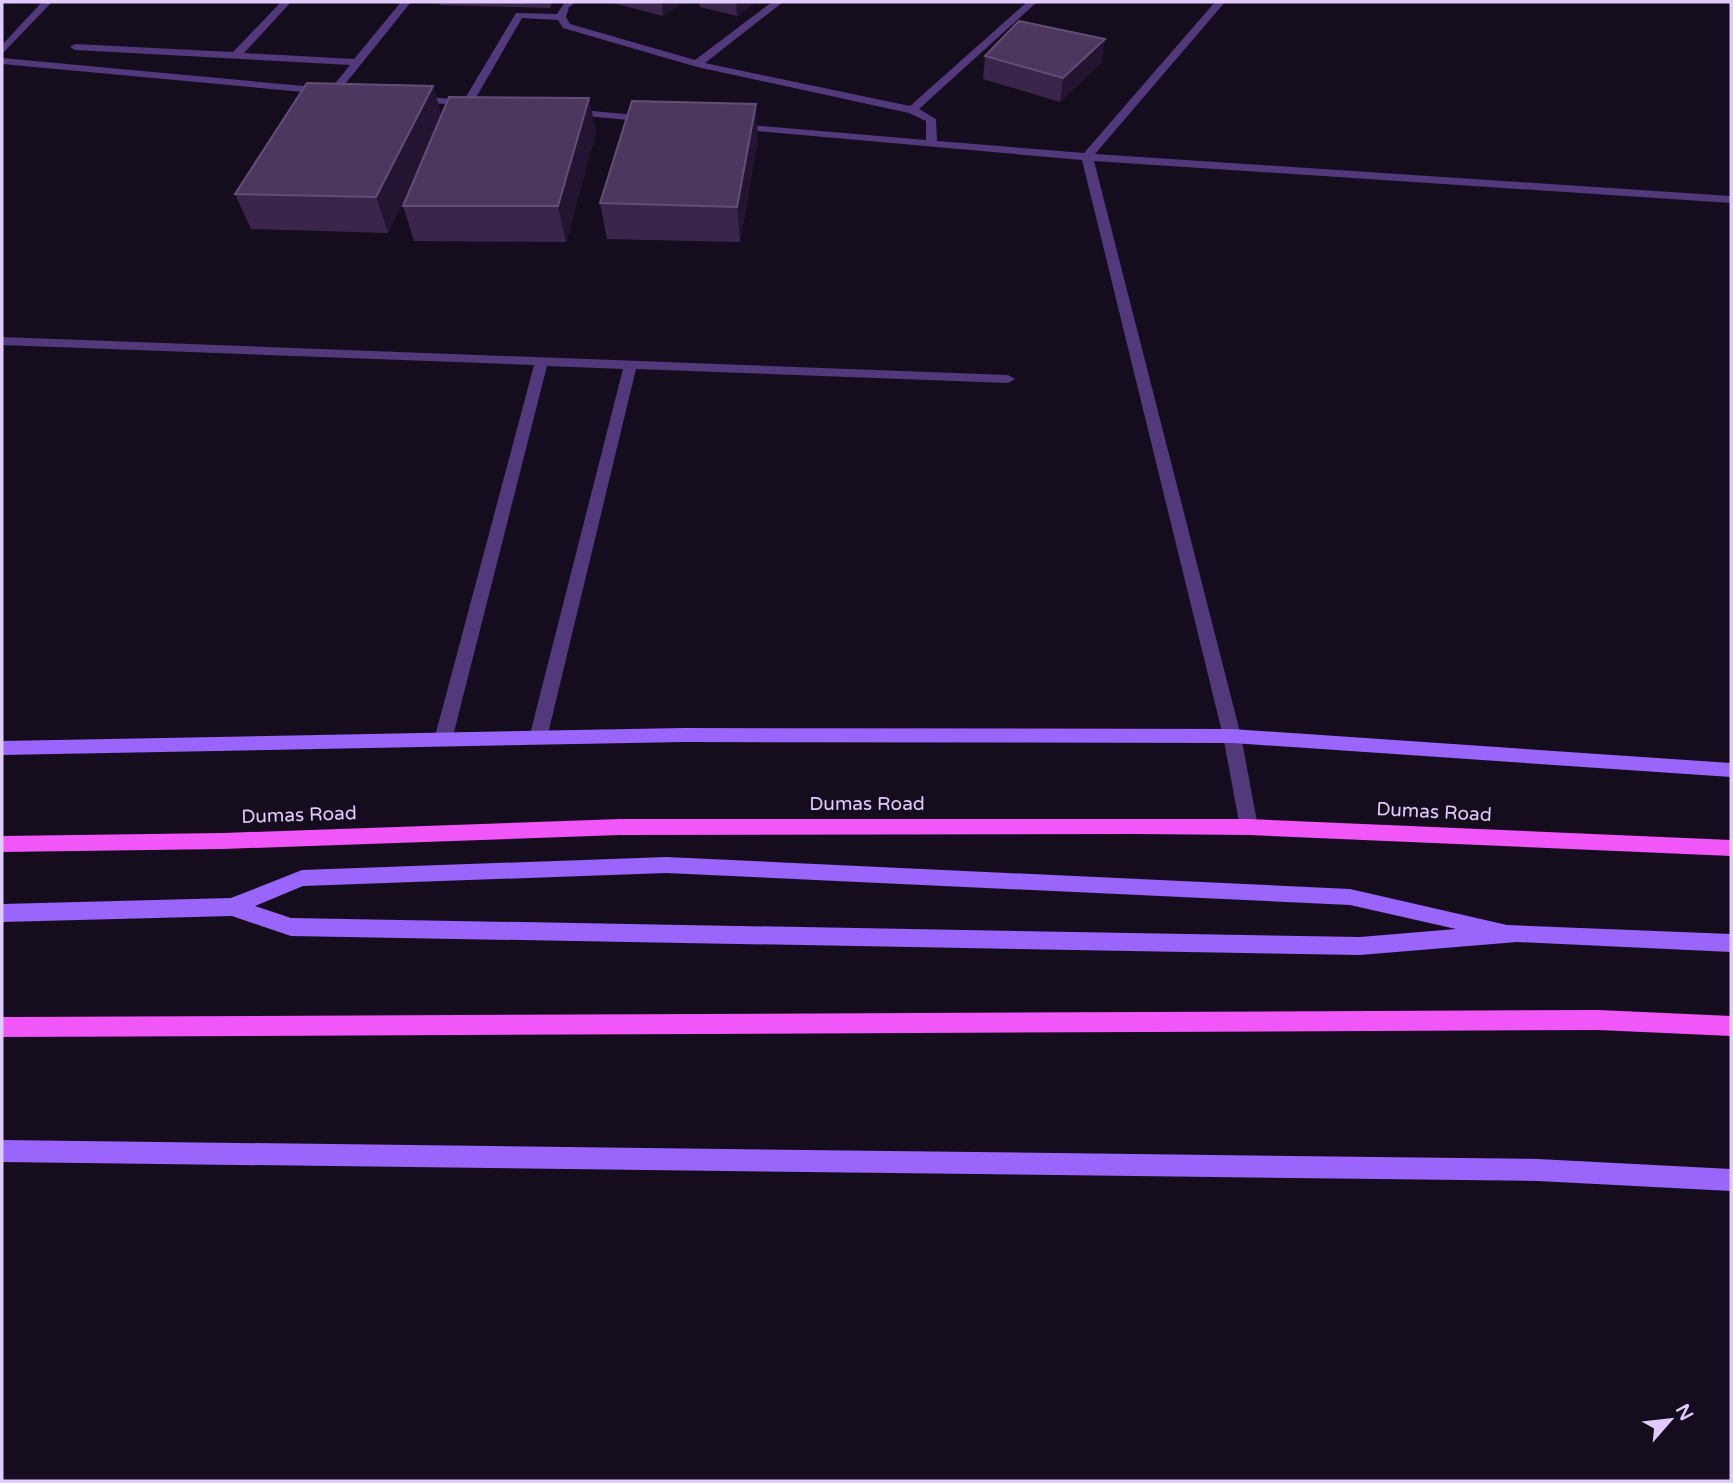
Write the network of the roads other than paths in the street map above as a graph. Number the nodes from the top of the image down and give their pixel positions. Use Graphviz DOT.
graph roads {
  1 [pos="47,2"];
  2 [pos="286,2"];
  3 [pos="406,2"];
  4 [pos="571,2"];
  5 [pos="778,2"];
  6 [pos="1032,2"];
  7 [pos="1220,2"];
  8 [pos="561,17"];
  9 [pos="75,47"];
  10 [pos="2,51"];
  11 [pos="236,55"];
  12 [pos="2,61"];
  13 [pos="355,62"];
  14 [pos="697,64"];
  15 [pos="333,92"];
  16 [pos="346,93"];
  17 [pos="400,97"];
  18 [pos="468,103"];
  19 [pos="482,104"];
  20 [pos="550,110"];
  21 [pos="912,110"];
  22 [pos="659,120"];
  23 [pos="727,126"];
  24 [pos="932,144"];
  25 [pos="1087,157"];
  26 [pos="1731,200"];
  27 [pos="2,341"];
  28 [pos="541,363"];
  29 [pos="630,366"];
  30 [pos="1008,379"];
  31 [pos="1233,736"];
  32 [pos="538,738"];
  33 [pos="443,740"];
  34 [pos="2,748"];
  35 [pos="1731,770"];
  36 [pos="1250,827"];
  37 [pos="2,844"];
  38 [pos="1731,849"];
  39 [pos="232,907"];
  40 [pos="2,913"];
  41 [pos="1517,933"];
  42 [pos="1731,943"];
  43 [pos="1731,1026"];
  44 [pos="2,1027"];
  45 [pos="2,1151"];
  46 [pos="1731,1180"];
  1 -- 10 [label="street"];
  2 -- 11 [label="street"];
  3 -- 13 [label="street"];
  4 -- 8 [label="street"];
  5 -- 14 [label="street"];
  6 -- 21 [label="street"];
  7 -- 25 [label="street"];
  8 -- 14 [label="street"];
  8 -- 18 [label="street"];
  9 -- 11 [label="street"];
  11 -- 13 [label="street"];
  12 -- 15 [label="street"];
  13 -- 15 [label="street"];
  14 -- 21 [label="street"];
  15 -- 16 [label="street"];
  17 -- 18 [label="street"];
  18 -- 19 [label="street"];
  20 -- 22 [label="street"];
  21 -- 24 [label="street"];
  23 -- 24 [label="street"];
  24 -- 25 [label="street"];
  25 -- 26 [label="street"];
  25 -- 31 [label="street"];
  27 -- 28 [label="street"];
  28 -- 29 [label="street"];
  28 -- 33 [label="street"];
  29 -- 30 [label="street"];
  29 -- 32 [label="street"];
  31 -- 32 [label="street"];
  31 -- 35 [label="street"];
  31 -- 36 [label="street"];
  32 -- 33 [label="street"];
  33 -- 34 [label="street"];
  36 -- 37 [label="main road, Dumas Road"];
  36 -- 38 [label="main road, Dumas Road"];
  39 -- 40 [label="street"];
  39 -- 41 [label="street"];
  39 -- 41 [label="street"];
  41 -- 42 [label="street"];
  43 -- 44 [label="main road"];
  45 -- 46 [label="street"];
}
